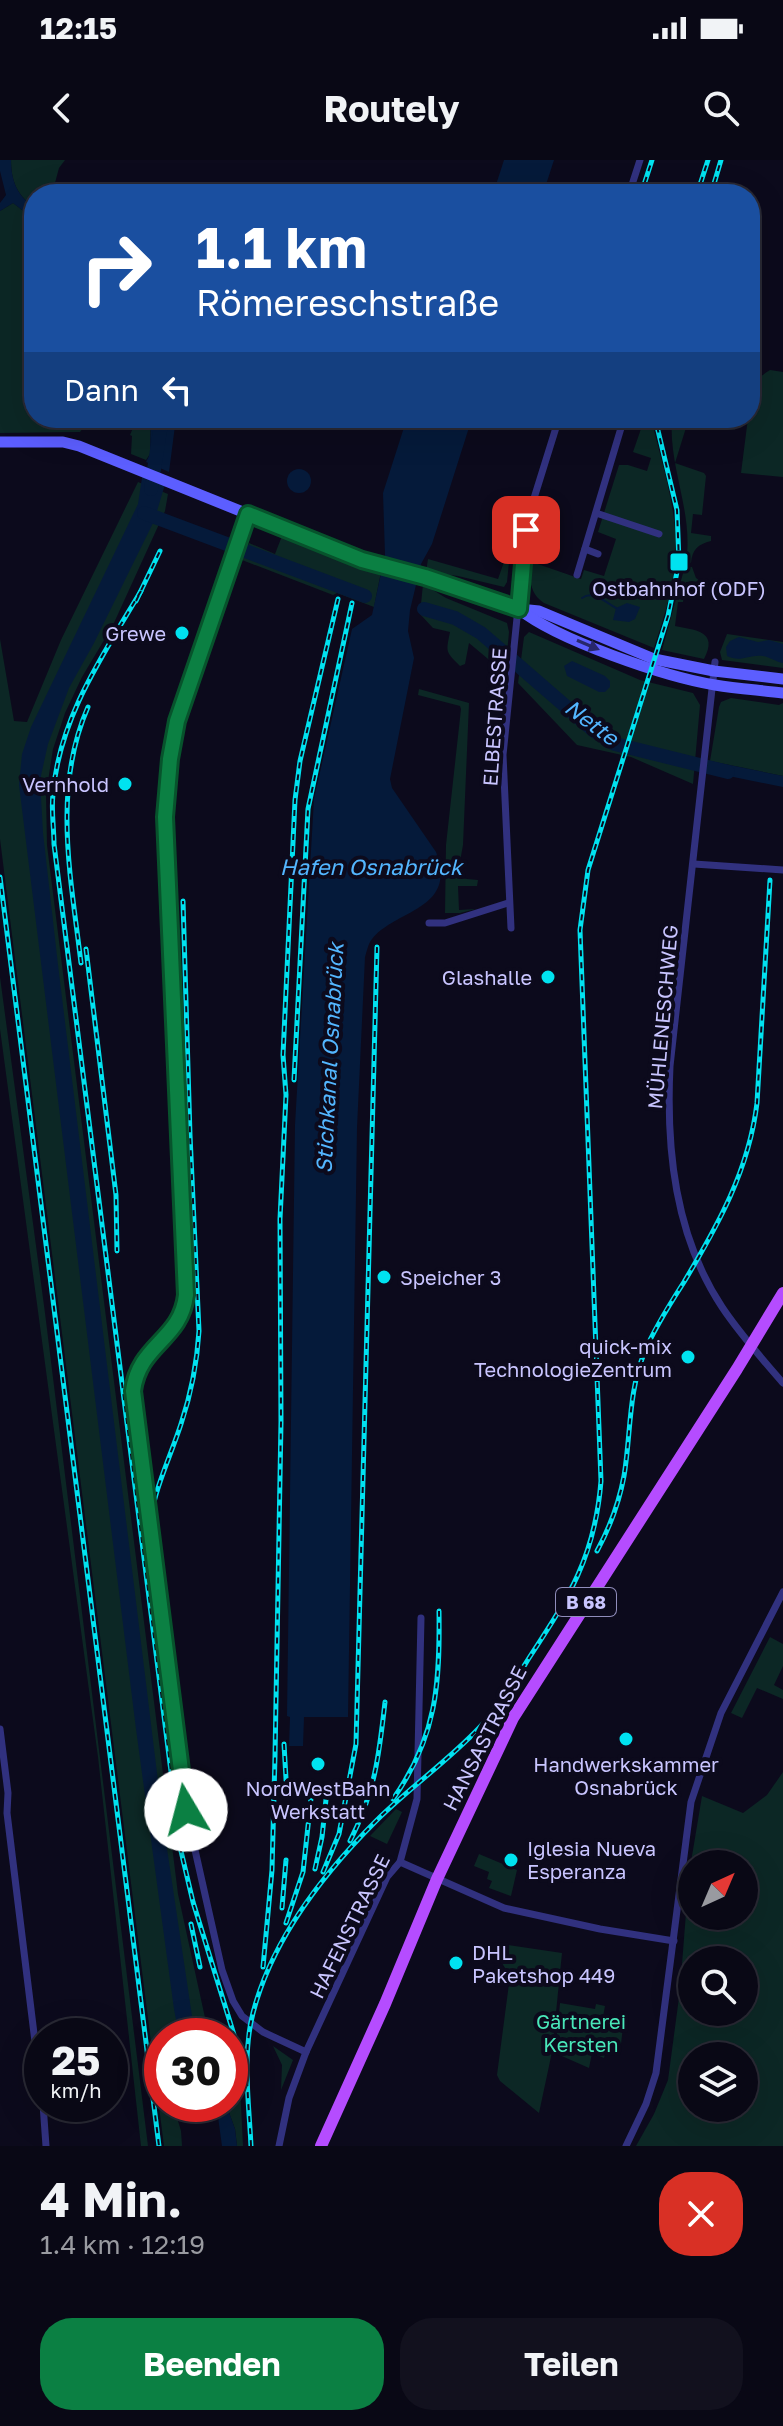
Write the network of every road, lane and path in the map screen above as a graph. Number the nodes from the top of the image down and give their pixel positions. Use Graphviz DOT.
graph roads {
  1 [pos="640,160"];
  2 [pos="632,184"];
  3 [pos="556,428"];
  4 [pos="621,428"];
  5 [pos="0,442"];
  6 [pos="596,513"];
  7 [pos="248,514"];
  8 [pos="659,534"];
  9 [pos="585,549"];
  10 [pos="598,554"];
  11 [pos="577,575"];
  12 [pos="519,609"];
  13 [pos="714,666"];
  14 [pos="783,679"];
  15 [pos="712,685"];
  16 [pos="783,693"];
  17 [pos="694,864"];
  18 [pos="783,870"];
  19 [pos="508,903"];
  20 [pos="429,923"];
  21 [pos="511,928"];
  22 [pos="783,1293"];
  23 [pos="751,1347"];
  24 [pos="783,1383"];
  25 [pos="783,1592"];
  26 [pos="421,1618"];
  27 [pos="0,1729"];
  28 [pos="0,1797"];
  29 [pos="7,1813"];
  30 [pos="400,1862"];
  31 [pos="437,1879"];
  32 [pos="674,1941"];
  33 [pos="32,2018"];
  34 [pos="306,2052"];
  35 [pos="44,2122"];
  36 [pos="46,2146"];
  37 [pos="279,2146"];
  38 [pos="321,2146"];
  39 [pos="626,2146"];
  1 -- 2 [label="street"];
  3 -- 12 [label="street, ELBESTRASSE"];
  4 -- 6 [label="street"];
  5 -- 7 [label="main road"];
  6 -- 8 [label="street"];
  6 -- 9 [label="street"];
  7 -- 12 [label="main road"];
  7 -- 34 [label="street"];
  9 -- 10 [label="street"];
  9 -- 11 [label="street"];
  12 -- 13 [label="main road"];
  12 -- 15 [label="main road, one-way"];
  12 -- 19 [label="street, ELBESTRASSE"];
  13 -- 14 [label="main road"];
  13 -- 15 [label="street, MÜHLENESCHWEG"];
  15 -- 16 [label="main road"];
  15 -- 17 [label="street, MÜHLENESCHWEG"];
  17 -- 18 [label="street"];
  17 -- 23 [label="street, MÜHLENESCHWEG"];
  19 -- 20 [label="street"];
  19 -- 21 [label="street, ELBESTRASSE"];
  22 -- 23 [label="main road, HANSASTRASSE / B 68"];
  23 -- 24 [label="street, MÜHLENESCHWEG"];
  23 -- 31 [label="main road, HANSASTRASSE / B 68"];
  25 -- 32 [label="street"];
  26 -- 30 [label="street, HAFENSTRASSE"];
  27 -- 29 [label="street"];
  28 -- 29 [label="street"];
  29 -- 33 [label="street"];
  30 -- 31 [label="street"];
  30 -- 34 [label="street, HAFENSTRASSE"];
  31 -- 32 [label="street"];
  31 -- 38 [label="main road, HANSASTRASSE / B 68"];
  32 -- 39 [label="street"];
  34 -- 37 [label="street, HAFENSTRASSE"];
  35 -- 36 [label="street"];
}
